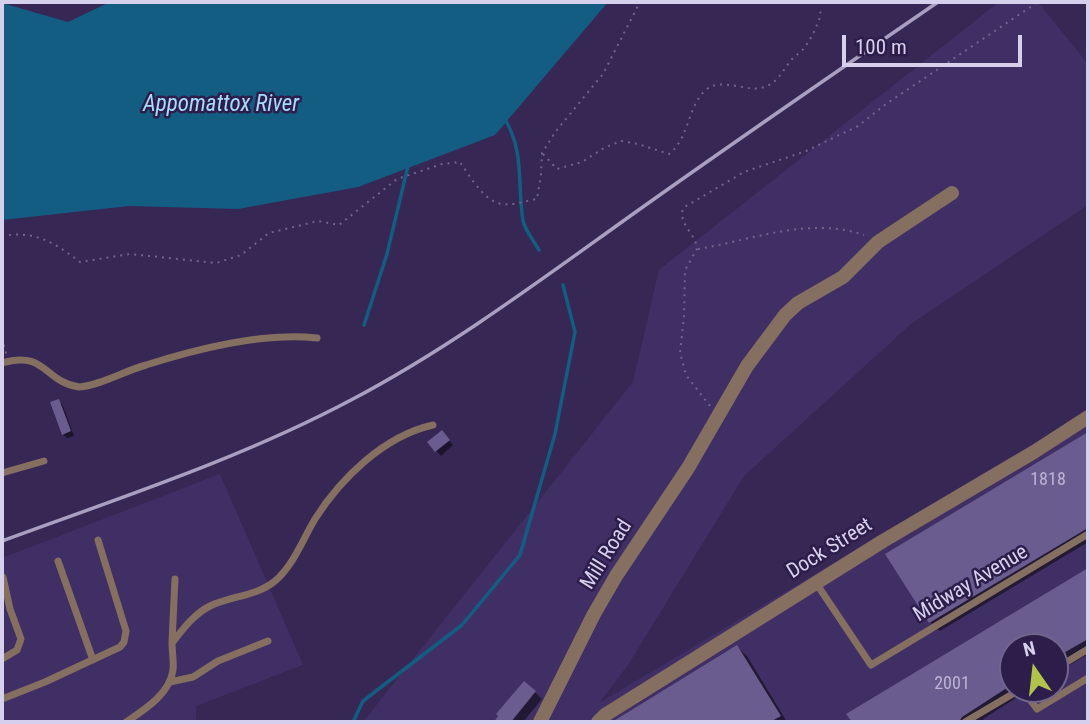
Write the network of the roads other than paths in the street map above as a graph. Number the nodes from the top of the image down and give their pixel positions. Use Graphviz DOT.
graph roads {
  1 [pos="952,193"];
  2 [pos="317,338"];
  3 [pos="5,362"];
  4 [pos="1088,417"];
  5 [pos="433,425"];
  6 [pos="44,461"];
  7 [pos="2,474"];
  8 [pos="1088,534"];
  9 [pos="98,540"];
  10 [pos="58,561"];
  11 [pos="3,577"];
  12 [pos="175,579"];
  13 [pos="816,583"];
  14 [pos="268,641"];
  15 [pos="172,643"];
  16 [pos="1088,649"];
  17 [pos="2,659"];
  18 [pos="93,660"];
  19 [pos="1069,660"];
  20 [pos="1088,678"];
  21 [pos="170,682"];
  22 [pos="1069,690"];
  23 [pos="2,699"];
  24 [pos="999,702"];
  25 [pos="1032,703"];
  26 [pos="1047,703"];
  27 [pos="126,722"];
  28 [pos="540,722"];
  29 [pos="598,722"];
  30 [pos="965,722"];
  1 -- 28 [label="street, Mill Road"];
  2 -- 3 [label="lane"];
  4 -- 13 [label="street, Dock Street"];
  5 -- 15 [label="lane"];
  6 -- 7 [label="lane"];
  8 -- 13 [label="lane, Midway Avenue"];
  9 -- 18 [label="lane"];
  10 -- 18 [label="lane"];
  11 -- 17 [label="lane"];
  12 -- 15 [label="lane"];
  13 -- 29 [label="street, Dock Street"];
  14 -- 21 [label="lane"];
  15 -- 21 [label="lane"];
  16 -- 19 [label="lane"];
  18 -- 23 [label="lane"];
  20 -- 22 [label="lane"];
  21 -- 27 [label="lane"];
  24 -- 30 [label="lane"];
  25 -- 26 [label="lane"];
}
